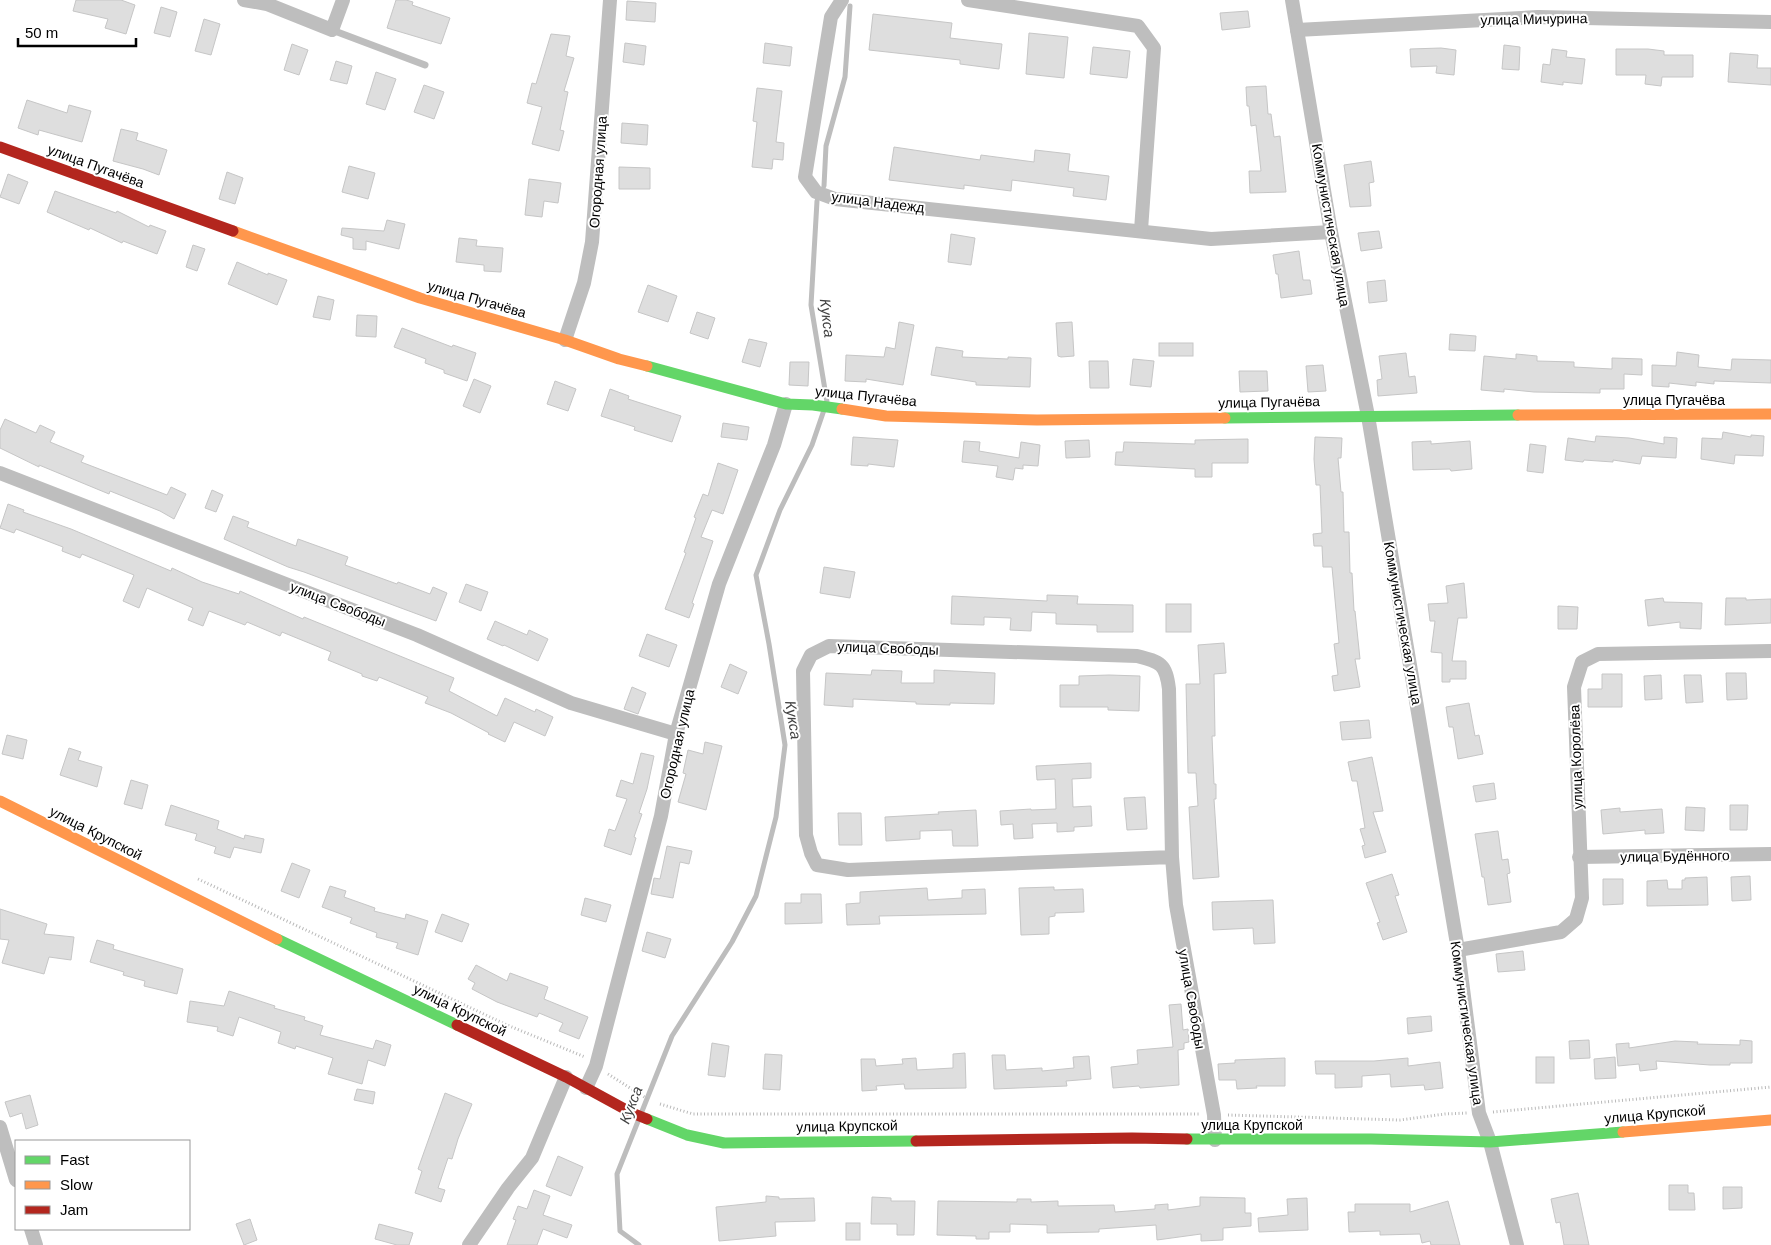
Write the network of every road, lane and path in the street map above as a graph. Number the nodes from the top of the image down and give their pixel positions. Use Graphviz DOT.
graph roads {
  1 [pos="244,0"];
  2 [pos="343,0"];
  3 [pos="610,0"];
  4 [pos="842,0"];
  5 [pos="968,0"];
  6 [pos="1292,0"];
  7 [pos="1771,22"];
  8 [pos="332,30"];
  9 [pos="1297,30"];
  10 [pos="425,65"];
  11 [pos="0,147"];
  12 [pos="1141,230"];
  13 [pos="1331,232"];
  14 [pos="565,340"];
  15 [pos="786,404"];
  16 [pos="1771,414"];
  17 [pos="1368,416"];
  18 [pos="0,473"];
  19 [pos="1771,651"];
  20 [pos="676,734"];
  21 [pos="0,801"];
  22 [pos="1771,854"];
  23 [pos="1172,857"];
  24 [pos="1580,857"];
  25 [pos="193,877"];
  26 [pos="1458,950"];
  27 [pos="596,1066"];
  28 [pos="566,1078"];
  29 [pos="586,1088"];
  30 [pos="1185,1113"];
  31 [pos="1771,1120"];
  32 [pos="0,1127"];
  33 [pos="1215,1140"];
  34 [pos="1490,1142"];
  35 [pos="15,1177"];
  36 [pos="31,1230"];
  37 [pos="36,1245"];
  38 [pos="469,1245"];
  39 [pos="1517,1245"];
  1 -- 8 [label="street"];
  2 -- 8 [label="street"];
  3 -- 14 [label="street, Огородная улица"];
  4 -- 12 [label="street, улица Надежд"];
  5 -- 12 [label="street"];
  6 -- 9 [label="street, Коммунистическая улица"];
  7 -- 9 [label="street, улица Мичурина"];
  8 -- 10 [label="lane"];
  9 -- 13 [label="street, Коммунистическая улица"];
  11 -- 14 [label="street, улица Пугачёва"];
  12 -- 13 [label="street, улица Надежд"];
  13 -- 17 [label="street, Коммунистическая улица"];
  14 -- 15 [label="street, улица Пугачёва"];
  15 -- 17 [label="street, улица Пугачёва"];
  15 -- 20 [label="street, Огородная улица"];
  16 -- 17 [label="street, улица Пугачёва"];
  17 -- 26 [label="street, Коммунистическая улица"];
  18 -- 20 [label="street, улица Свободы"];
  19 -- 24 [label="street, улица Королёва"];
  20 -- 27 [label="street, Огородная улица"];
  21 -- 28 [label="street, улица Крупской"];
  22 -- 24 [label="street, улица Будённого"];
  23 -- 23 [label="street, улица Свободы"];
  23 -- 33 [label="street, улица Свободы"];
  24 -- 26 [label="street, улица Королёва"];
  25 -- 27 [label="path"];
  26 -- 34 [label="street, Коммунистическая улица"];
  27 -- 29 [label="street, Огородная улица"];
  27 -- 30 [label="path"];
  28 -- 29 [label="street, улица Крупской"];
  28 -- 38 [label="street"];
  29 -- 33 [label="street, улица Крупской"];
  31 -- 34 [label="street, улица Крупской"];
  32 -- 35 [label="street"];
  33 -- 34 [label="street, улица Крупской"];
  34 -- 39 [label="street, Коммунистическая улица"];
  36 -- 37 [label="street"];
}
